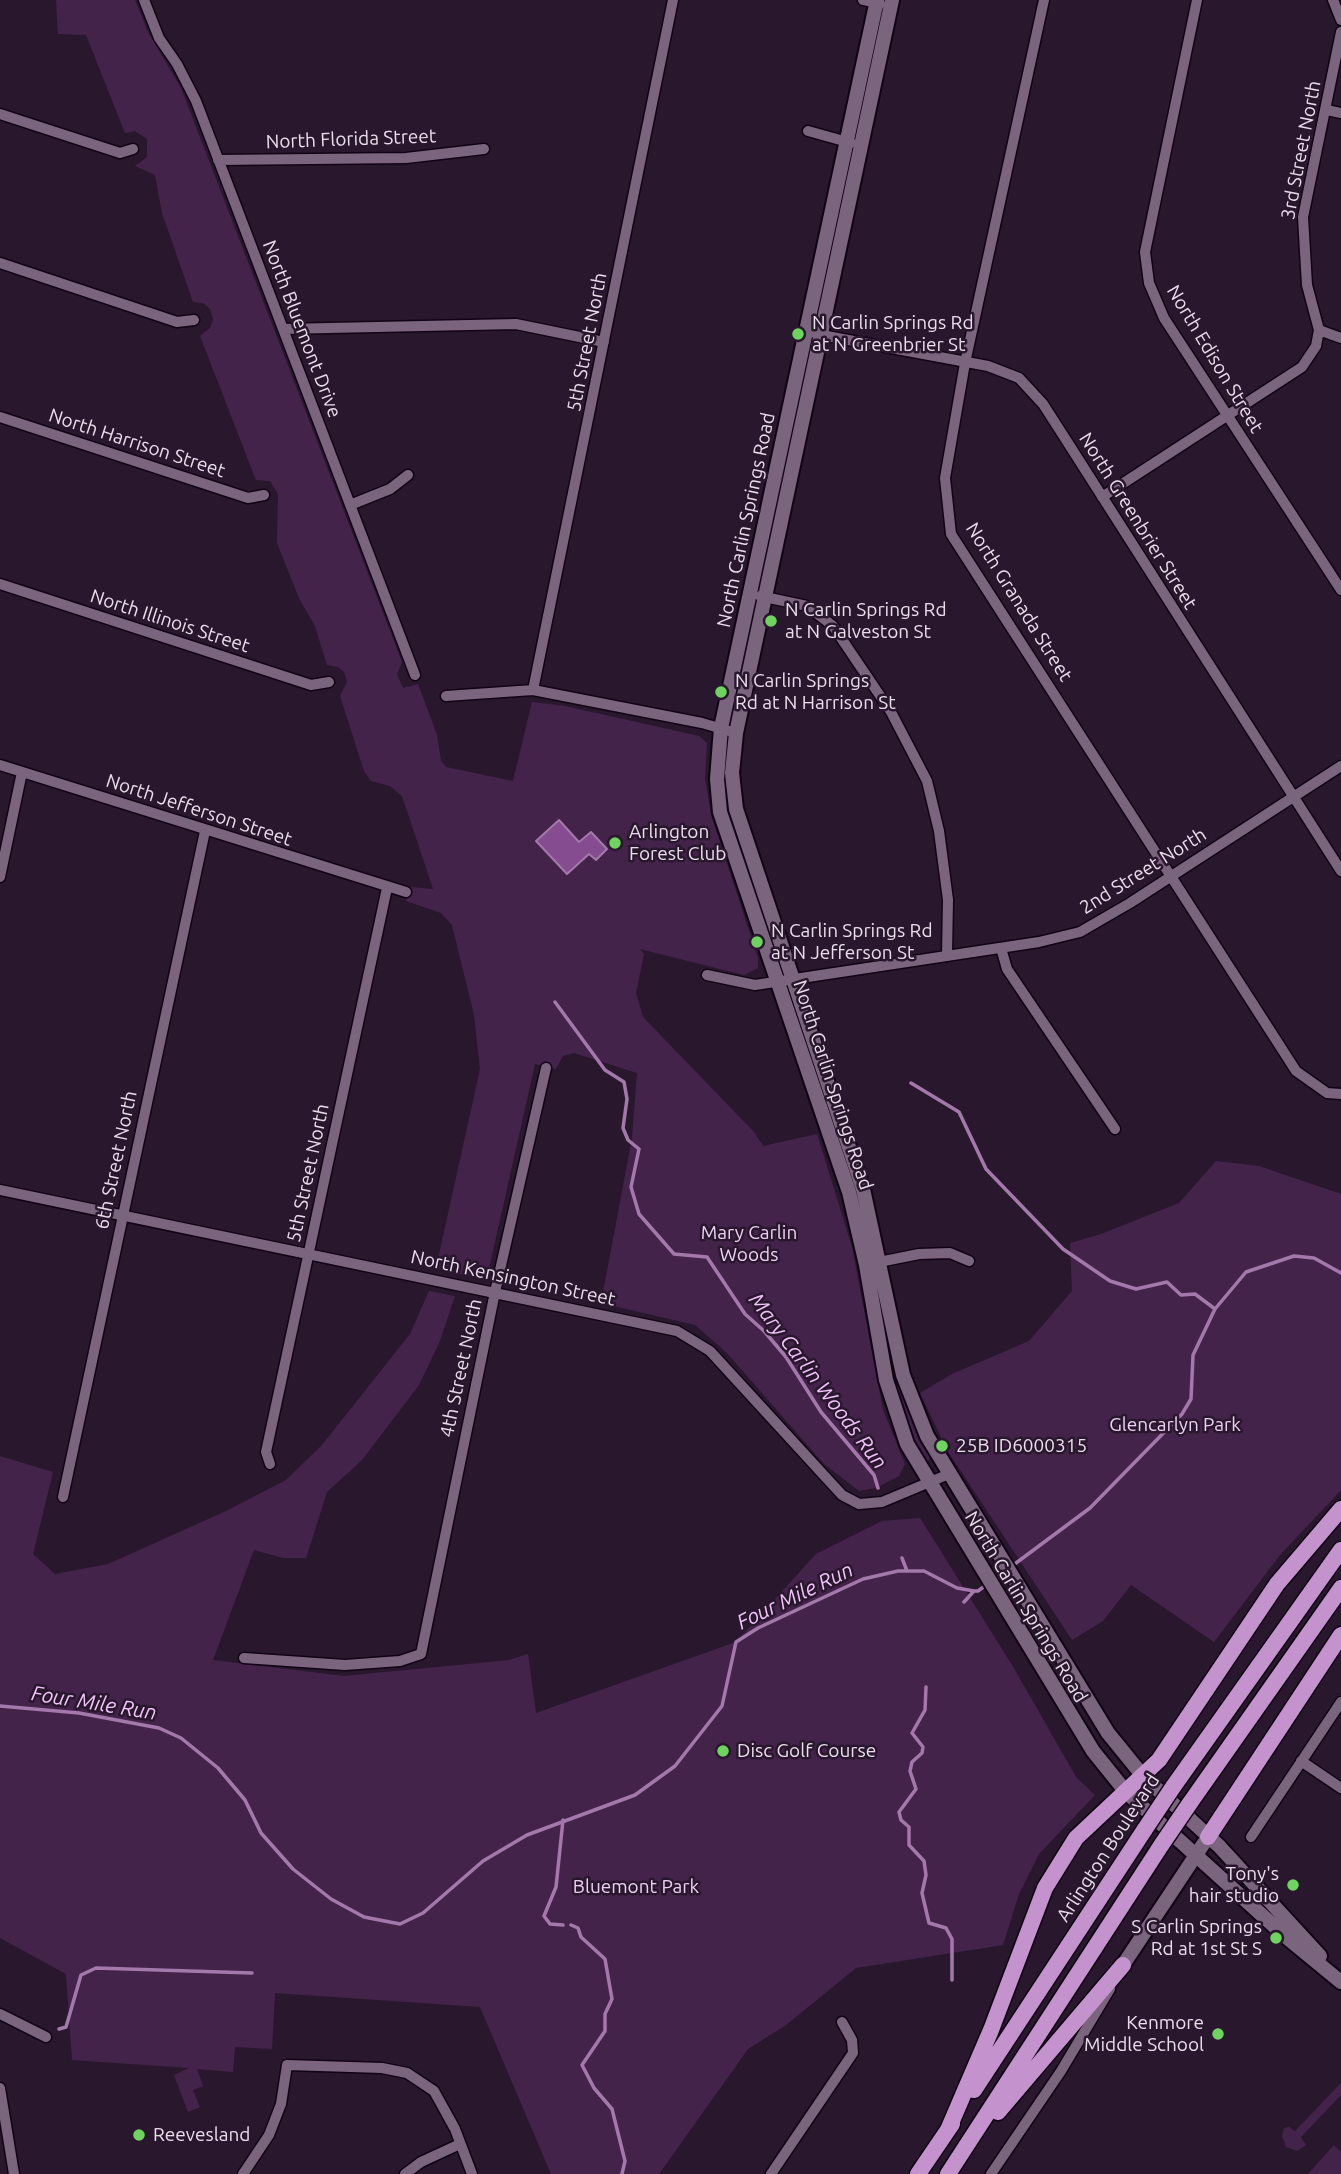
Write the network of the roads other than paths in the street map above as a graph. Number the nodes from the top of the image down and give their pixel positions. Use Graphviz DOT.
graph roads {
  1 [pos="144,0"];
  2 [pos="673,0"];
  3 [pos="1044,0"];
  4 [pos="1197,0"];
  5 [pos="1333,0"];
  6 [pos="872,1"];
  7 [pos="892,3"];
  8 [pos="1341,20"];
  9 [pos="1341,32"];
  10 [pos="1327,110"];
  11 [pos="1341,113"];
  12 [pos="0,114"];
  13 [pos="808,131"];
  14 [pos="854,143"];
  15 [pos="133,149"];
  16 [pos="484,149"];
  17 [pos="218,160"];
  18 [pos="0,264"];
  19 [pos="194,320"];
  20 [pos="283,329"];
  21 [pos="1319,330"];
  22 [pos="806,332"];
  23 [pos="821,335"];
  24 [pos="1341,338"];
  25 [pos="604,342"];
  26 [pos="965,363"];
  27 [pos="1228,416"];
  28 [pos="0,417"];
  29 [pos="408,475"];
  30 [pos="264,495"];
  31 [pos="1102,497"];
  32 [pos="350,505"];
  33 [pos="0,584"];
  34 [pos="1341,590"];
  35 [pos="757,595"];
  36 [pos="415,676"];
  37 [pos="329,682"];
  38 [pos="533,690"];
  39 [pos="446,696"];
  40 [pos="721,728"];
  41 [pos="736,733"];
  42 [pos="0,765"];
  43 [pos="1341,766"];
  44 [pos="22,772"];
  45 [pos="1292,798"];
  46 [pos="205,831"];
  47 [pos="1341,871"];
  48 [pos="1170,875"];
  49 [pos="0,877"];
  50 [pos="387,888"];
  51 [pos="406,892"];
  52 [pos="1001,948"];
  53 [pos="947,953"];
  54 [pos="707,975"];
  55 [pos="793,977"];
  56 [pos="777,979"];
  57 [pos="545,1068"];
  58 [pos="1341,1094"];
  59 [pos="1115,1129"];
  60 [pos="0,1190"];
  61 [pos="122,1217"];
  62 [pos="309,1253"];
  63 [pos="969,1261"];
  64 [pos="874,1263"];
  65 [pos="495,1292"];
  66 [pos="270,1464"];
  67 [pos="949,1474"];
  68 [pos="929,1483"];
  69 [pos="63,1497"];
  70 [pos="1341,1508"];
  71 [pos="1341,1550"];
  72 [pos="1341,1588"];
  73 [pos="1341,1635"];
  74 [pos="244,1658"];
  75 [pos="1341,1702"];
  76 [pos="1301,1762"];
  77 [pos="1143,1776"];
  78 [pos="1341,1788"];
  79 [pos="1126,1792"];
  80 [pos="1208,1837"];
  81 [pos="1251,1837"];
  82 [pos="1196,1855"];
  83 [pos="1240,1895"];
  84 [pos="1273,1901"];
  85 [pos="1123,1965"];
  86 [pos="1340,1979"];
  87 [pos="0,2016"];
  88 [pos="842,2022"];
  89 [pos="46,2037"];
  90 [pos="0,2088"];
  91 [pos="948,2130"];
  92 [pos="460,2144"];
  93 [pos="960,2156"];
  94 [pos="994,2173"];
  95 [pos="14,2174"];
  96 [pos="243,2174"];
  97 [pos="405,2174"];
  98 [pos="472,2174"];
  99 [pos="771,2174"];
  100 [pos="918,2174"];
  101 [pos="947,2174"];
  1 -- 17 [label="street, North Bluemont Drive"];
  2 -- 25 [label="street, 5th Street North"];
  3 -- 26 [label="street, North Granada Street"];
  4 -- 27 [label="street, North Edison Street"];
  5 -- 8 [label="street"];
  6 -- 7 [label="street"];
  6 -- 14 [label="main road, North Carlin Springs Road"];
  7 -- 14 [label="main road, North Carlin Springs Road"];
  9 -- 10 [label="street, 3rd Street North"];
  10 -- 11 [label="street"];
  10 -- 21 [label="street, 3rd Street North"];
  12 -- 15 [label="street"];
  13 -- 14 [label="street"];
  14 -- 22 [label="main road, North Carlin Springs Road"];
  14 -- 23 [label="main road, North Carlin Springs Road"];
  16 -- 17 [label="street, North Florida Street"];
  17 -- 20 [label="street, North Bluemont Drive"];
  18 -- 19 [label="street"];
  20 -- 25 [label="street"];
  20 -- 32 [label="street, North Bluemont Drive"];
  21 -- 24 [label="street"];
  21 -- 27 [label="street"];
  22 -- 23 [label="street, North Greenbrier Street"];
  22 -- 35 [label="main road, North Carlin Springs Road"];
  23 -- 26 [label="street, North Greenbrier Street"];
  23 -- 35 [label="main road, North Carlin Springs Road"];
  25 -- 38 [label="street, 5th Street North"];
  26 -- 31 [label="street, North Greenbrier Street"];
  26 -- 48 [label="street, North Granada Street"];
  27 -- 31 [label="street"];
  27 -- 34 [label="street, North Edison Street"];
  28 -- 30 [label="street, North Harrison Street"];
  29 -- 32 [label="street"];
  31 -- 45 [label="street, North Greenbrier Street"];
  32 -- 36 [label="street, North Bluemont Drive"];
  33 -- 37 [label="street, North Illinois Street"];
  35 -- 40 [label="main road, North Carlin Springs Road"];
  35 -- 41 [label="main road, North Carlin Springs Road"];
  35 -- 53 [label="street"];
  38 -- 39 [label="street"];
  38 -- 40 [label="street"];
  40 -- 41 [label="street"];
  40 -- 56 [label="main road, North Carlin Springs Road"];
  41 -- 55 [label="main road, North Carlin Springs Road"];
  42 -- 44 [label="street, North Jefferson Street"];
  43 -- 45 [label="street, 2nd Street North"];
  44 -- 46 [label="street, North Jefferson Street"];
  44 -- 49 [label="street"];
  45 -- 47 [label="street, North Greenbrier Street"];
  45 -- 48 [label="street, 2nd Street North"];
  46 -- 50 [label="street, North Jefferson Street"];
  46 -- 61 [label="street, 6th Street North"];
  48 -- 52 [label="street, 2nd Street North"];
  48 -- 58 [label="street, North Granada Street"];
  50 -- 51 [label="street, North Jefferson Street"];
  50 -- 62 [label="street, 5th Street North"];
  52 -- 53 [label="street, 2nd Street North"];
  52 -- 59 [label="street"];
  53 -- 55 [label="street, 2nd Street North"];
  54 -- 56 [label="street"];
  55 -- 56 [label="street, 2nd Street North"];
  55 -- 64 [label="main road, North Carlin Springs Road"];
  56 -- 64 [label="main road, North Carlin Springs Road"];
  57 -- 65 [label="street, 4th Street North"];
  60 -- 61 [label="street, North Kensington Street"];
  61 -- 62 [label="street, North Kensington Street"];
  61 -- 69 [label="street, 6th Street North"];
  62 -- 65 [label="street, North Kensington Street"];
  62 -- 66 [label="street, 5th Street North"];
  63 -- 64 [label="street"];
  64 -- 67 [label="main road, North Carlin Springs Road"];
  64 -- 68 [label="main road, North Carlin Springs Road"];
  65 -- 68 [label="street, North Kensington Street"];
  65 -- 74 [label="street, 4th Street North"];
  67 -- 68 [label="street, North Kensington Street"];
  67 -- 77 [label="main road, North Carlin Springs Road"];
  68 -- 79 [label="main road, North Carlin Springs Road"];
  70 -- 77 [label="highway"];
  71 -- 91 [label="highway, Arlington Boulevard, bridge"];
  72 -- 93 [label="highway, bridge"];
  73 -- 80 [label="highway"];
  75 -- 76 [label="street"];
  76 -- 78 [label="street"];
  76 -- 81 [label="street"];
  77 -- 79 [label="highway"];
  77 -- 80 [label="main road, North Carlin Springs Road"];
  79 -- 82 [label="main road, North Carlin Springs Road"];
  79 -- 91 [label="highway"];
  80 -- 82 [label="main road"];
  80 -- 84 [label="main road, North Carlin Springs Road"];
  82 -- 83 [label="main road, North Carlin Springs Road"];
  82 -- 85 [label="main road"];
  83 -- 84 [label="main road"];
  83 -- 86 [label="main road, North Carlin Springs Road"];
  84 -- 86 [label="main road, North Carlin Springs Road"];
  85 -- 93 [label="highway"];
  85 -- 94 [label="street"];
  87 -- 89 [label="street"];
  88 -- 99 [label="street"];
  90 -- 95 [label="street"];
  91 -- 100 [label="highway, Arlington Boulevard"];
  92 -- 96 [label="street"];
  92 -- 97 [label="street"];
  92 -- 98 [label="street"];
  93 -- 101 [label="highway"];
}
